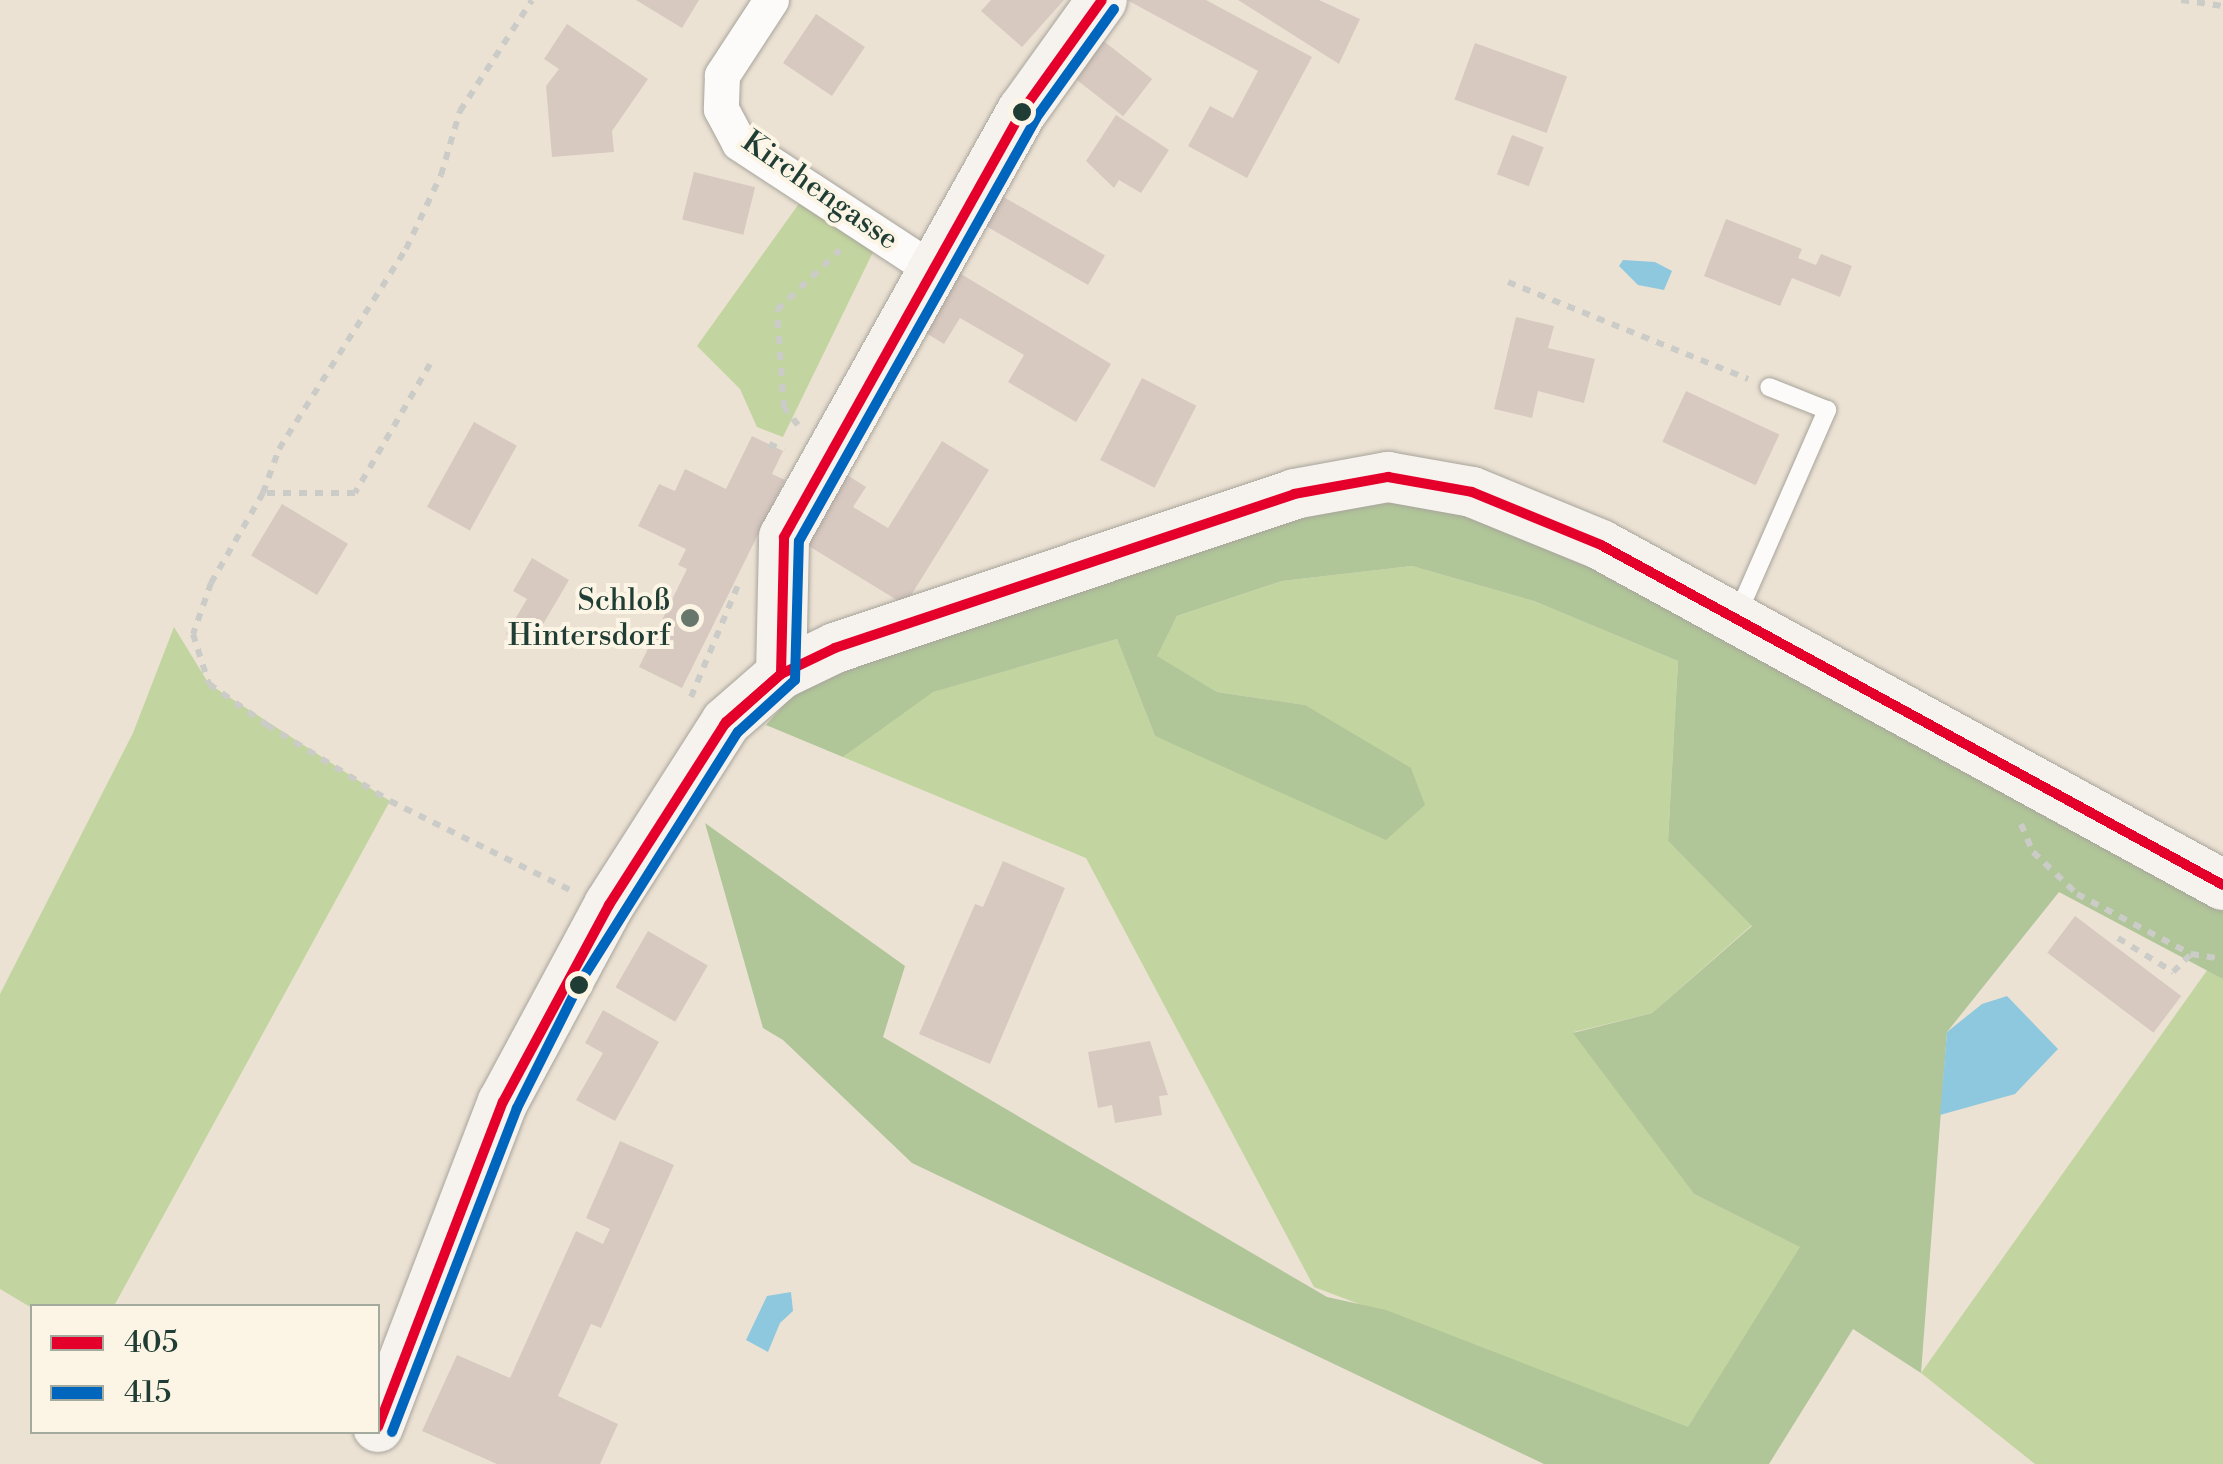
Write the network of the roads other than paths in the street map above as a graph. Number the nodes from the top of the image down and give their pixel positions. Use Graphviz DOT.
graph roads {
  1 [pos="771,0"];
  2 [pos="1102,0"];
  3 [pos="930,268"];
  4 [pos="1769,387"];
  5 [pos="1736,618"];
  6 [pos="781,674"];
  7 [pos="2223,886"];
  8 [pos="380,1421"];
  9 [pos="375,1434"];
  10 [pos="363,1464"];
  1 -- 3 [label="street, Kirchengasse"];
  2 -- 3 [label="street"];
  3 -- 6 [label="street"];
  4 -- 5 [label="lane"];
  5 -- 6 [label="street"];
  5 -- 7 [label="street"];
  6 -- 8 [label="street"];
  9 -- 10 [label="street"];
}
